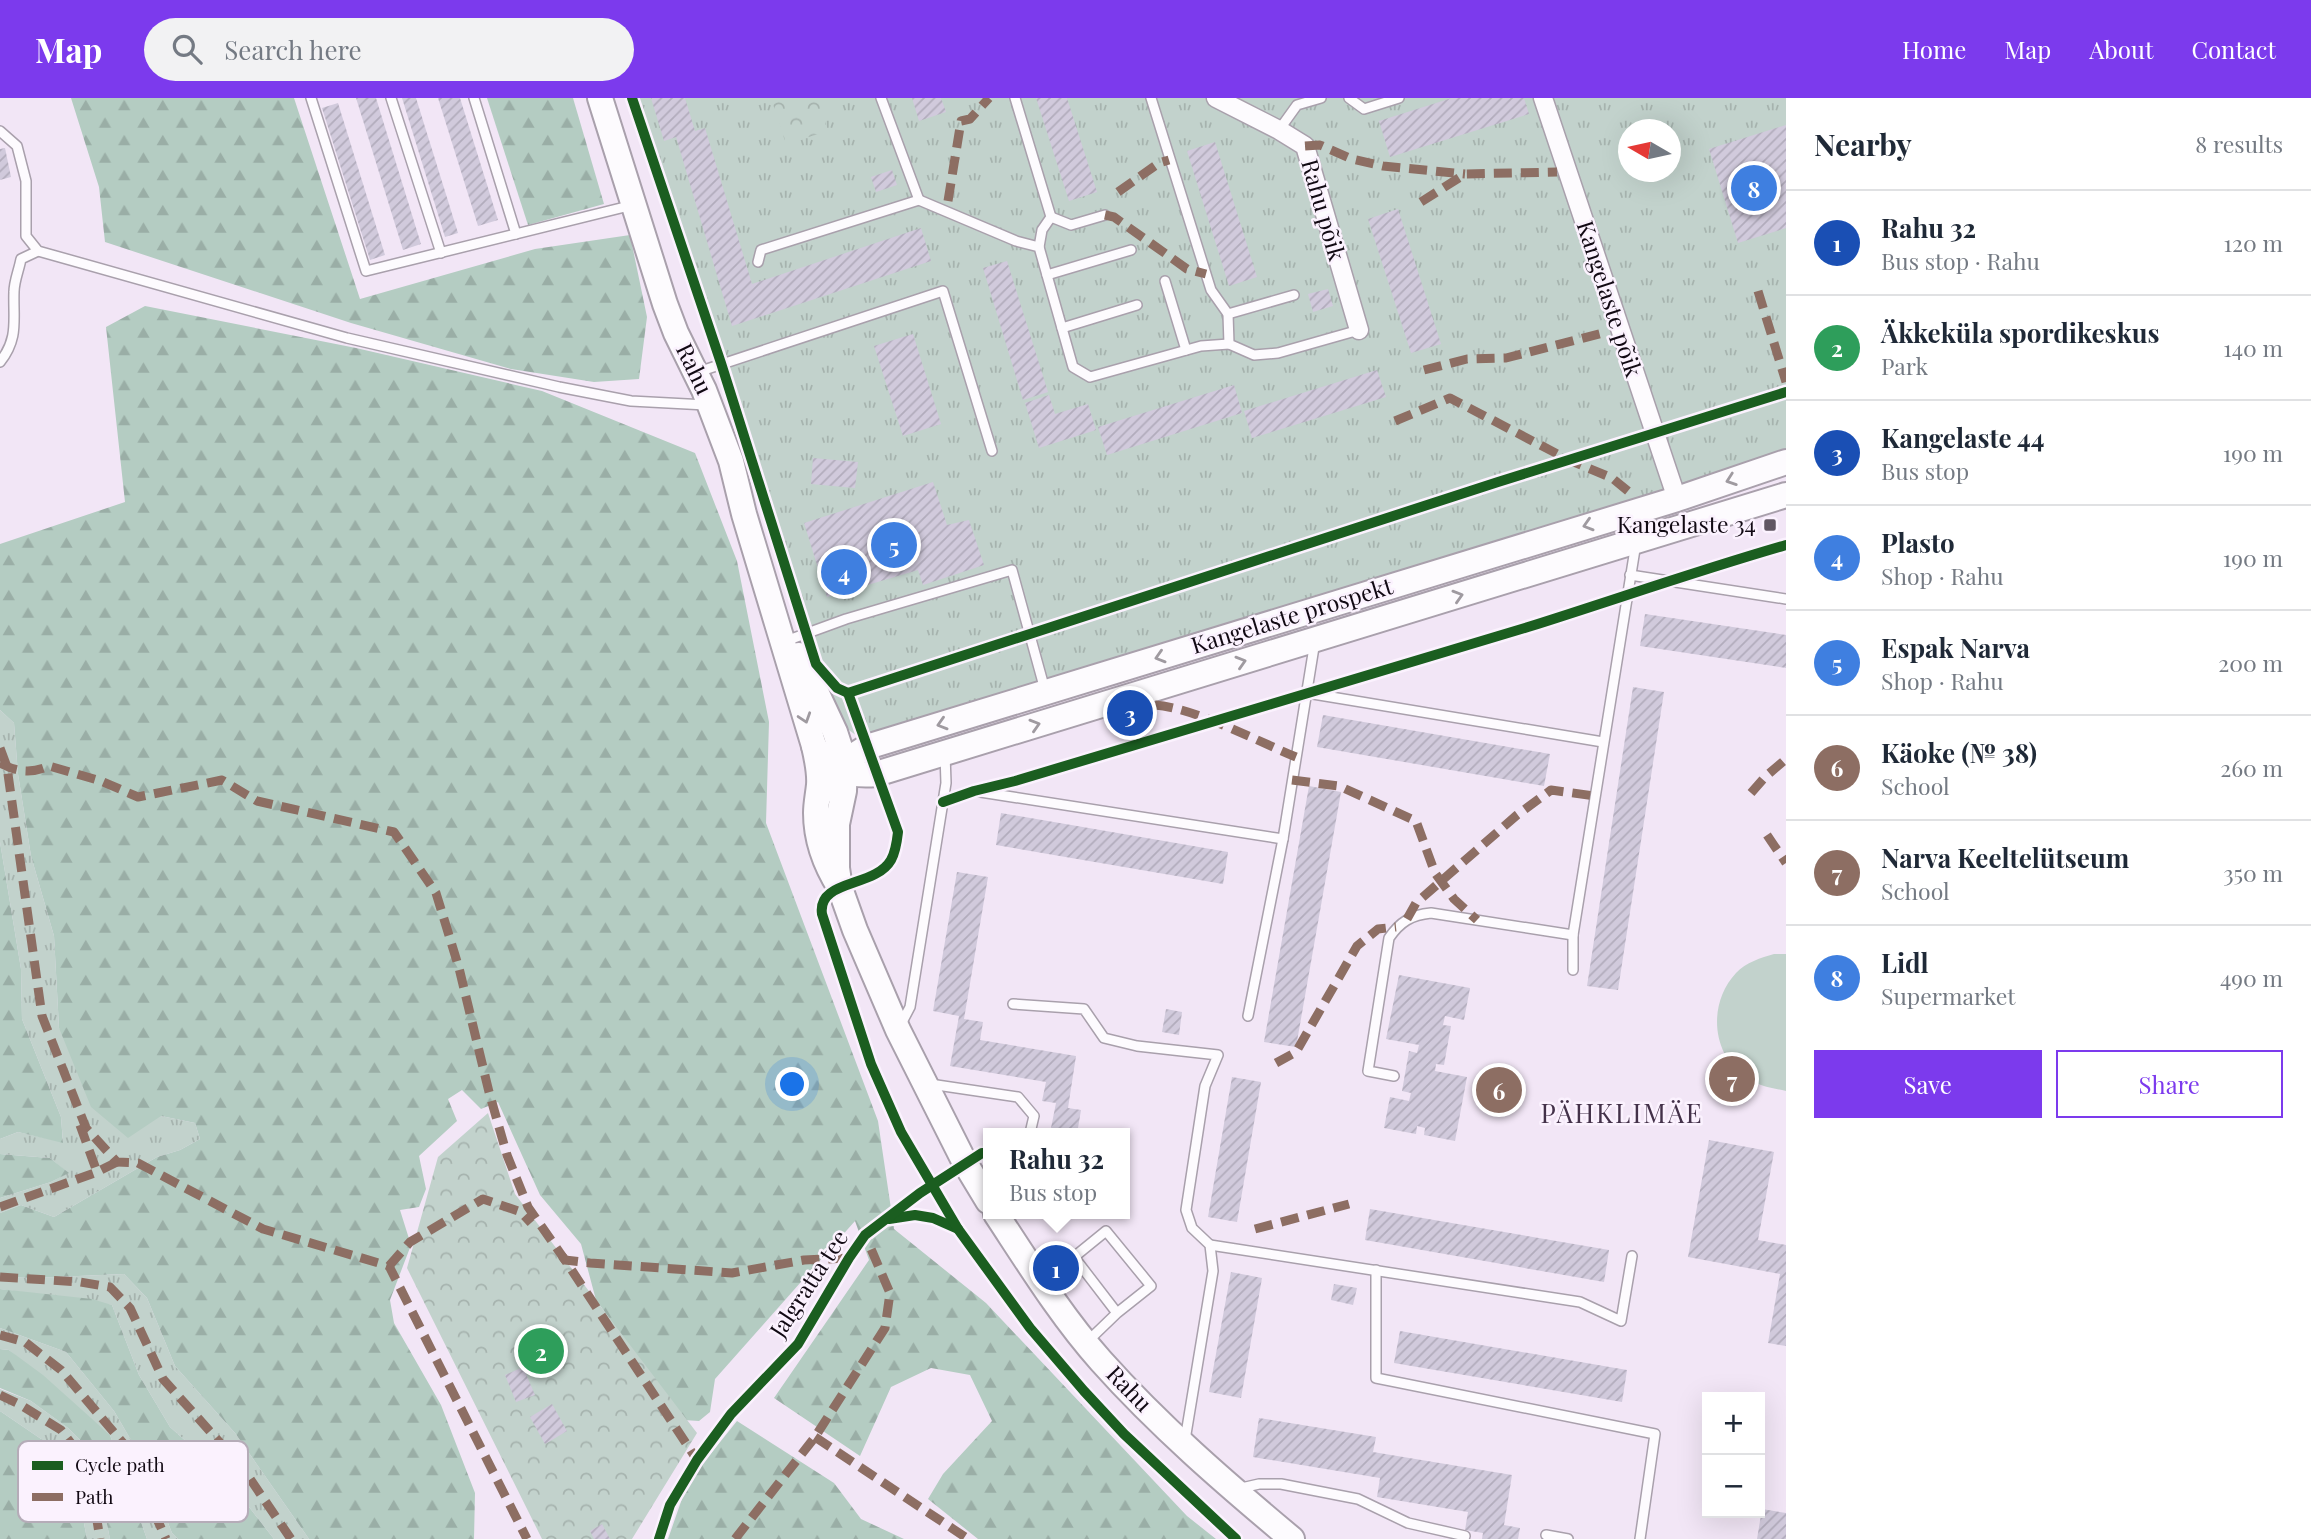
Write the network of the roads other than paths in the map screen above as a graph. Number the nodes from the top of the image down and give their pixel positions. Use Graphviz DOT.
graph roads {
  1 [pos="312,98"];
  2 [pos="391,98"];
  3 [pos="474,98"];
  4 [pos="600,98"];
  5 [pos="881,98"];
  6 [pos="1015,98"];
  7 [pos="1151,98"];
  8 [pos="1216,98"];
  9 [pos="1321,98"];
  10 [pos="1349,98"];
  11 [pos="1399,98"];
  12 [pos="1544,98"];
  13 [pos="1279,130"];
  14 [pos="0,131"];
  15 [pos="919,200"];
  16 [pos="633,205"];
  17 [pos="1105,215"];
  18 [pos="1051,217"];
  19 [pos="516,234"];
  20 [pos="1039,247"];
  21 [pos="1131,250"];
  22 [pos="38,251"];
  23 [pos="441,253"];
  24 [pos="758,262"];
  25 [pos="1047,275"];
  26 [pos="1165,281"];
  27 [pos="1294,295"];
  28 [pos="1137,305"];
  29 [pos="1228,314"];
  30 [pos="1062,328"];
  31 [pos="1359,330"];
  32 [pos="1229,344"];
  33 [pos="1186,350"];
  34 [pos="0,362"];
  35 [pos="696,373"];
  36 [pos="711,406"];
  37 [pos="992,451"];
  38 [pos="1786,462"];
  39 [pos="1786,495"];
  40 [pos="1677,499"];
  41 [pos="1636,542"];
  42 [pos="1630,575"];
  43 [pos="1786,599"];
  44 [pos="1315,639"];
  45 [pos="783,642"];
  46 [pos="1046,692"];
  47 [pos="1307,693"];
  48 [pos="835,732"];
  49 [pos="1603,742"];
  50 [pos="814,746"];
  51 [pos="867,747"];
  52 [pos="944,752"];
  53 [pos="843,768"];
  54 [pos="876,774"];
  55 [pos="974,791"];
  56 [pos="818,798"];
  57 [pos="838,839"];
  58 [pos="1283,839"];
  59 [pos="840,888"];
  60 [pos="1573,935"];
  61 [pos="1573,970"];
  62 [pos="1013,1004"];
  63 [pos="1248,1016"];
  64 [pos="898,1030"];
  65 [pos="1394,1076"];
  66 [pos="923,1083"];
  67 [pos="1031,1128"];
  68 [pos="983,1193"];
  69 [pos="999,1219"];
  70 [pos="1210,1245"];
  71 [pos="1632,1256"];
  72 [pos="1376,1270"];
  73 [pos="1117,1313"];
  74 [pos="1087,1342"];
  75 [pos="1184,1445"];
  76 [pos="1233,1489"];
  77 [pos="1546,1535"];
  78 [pos="1292,1539"];
  79 [pos="1464,1539"];
  80 [pos="1568,1539"];
  81 [pos="1640,1539"];
  1 -- 23 [label="lane"];
  2 -- 23 [label="lane"];
  3 -- 19 [label="lane"];
  4 -- 16 [label="main road, Rahu"];
  5 -- 15 [label="lane"];
  6 -- 18 [label="lane"];
  7 -- 29 [label="lane"];
  8 -- 13 [label="street, Rahu põik"];
  9 -- 13 [label="lane"];
  10 -- 11 [label="lane"];
  12 -- 40 [label="street, Kangelaste põik"];
  13 -- 31 [label="street, Rahu põik"];
  14 -- 22 [label="lane"];
  15 -- 20 [label="lane"];
  15 -- 24 [label="lane"];
  16 -- 19 [label="lane"];
  16 -- 35 [label="main road, Rahu"];
  17 -- 18 [label="lane"];
  18 -- 20 [label="lane"];
  19 -- 23 [label="lane"];
  20 -- 25 [label="lane"];
  21 -- 25 [label="lane"];
  22 -- 34 [label="lane"];
  22 -- 36 [label="lane"];
  25 -- 30 [label="lane"];
  26 -- 33 [label="lane"];
  27 -- 29 [label="lane"];
  28 -- 30 [label="lane"];
  29 -- 32 [label="lane"];
  30 -- 33 [label="lane"];
  31 -- 32 [label="lane"];
  32 -- 33 [label="lane"];
  35 -- 36 [label="main road, Rahu"];
  35 -- 37 [label="lane"];
  36 -- 45 [label="main road, Rahu"];
  38 -- 40 [label="main road, Kangelaste prospekt, one-way"];
  39 -- 41 [label="main road, Kangelaste prospekt"];
  40 -- 46 [label="main road, Kangelaste prospekt, one-way"];
  41 -- 42 [label="lane"];
  44 -- 41 [label="main road, Kangelaste prospekt, one-way"];
  42 -- 43 [label="lane"];
  42 -- 49 [label="lane"];
  44 -- 47 [label="lane"];
  52 -- 44 [label="main road, Kangelaste prospekt, one-way"];
  45 -- 46 [label="lane"];
  45 -- 48 [label="main road, Rahu"];
  45 -- 50 [label="main road, Rahu, one-way"];
  46 -- 51 [label="main road, Kangelaste prospekt, one-way"];
  47 -- 49 [label="lane"];
  47 -- 58 [label="lane"];
  48 -- 51 [label="main road"];
  48 -- 53 [label="main road, Rahu"];
  49 -- 60 [label="lane"];
  50 -- 53 [label="main road"];
  50 -- 56 [label="main road, Rahu"];
  51 -- 53 [label="main road, Kangelaste prospekt"];
  52 -- 54 [label="main road, Kangelaste prospekt"];
  52 -- 64 [label="lane"];
  53 -- 54 [label="main road"];
  53 -- 56 [label="main road, Kangelaste prospekt"];
  53 -- 57 [label="main road, Rahu"];
  54 -- 57 [label="main road"];
  55 -- 58 [label="lane"];
  56 -- 59 [label="main road, Rahu"];
  57 -- 59 [label="main road, Rahu"];
  58 -- 63 [label="lane"];
  59 -- 64 [label="main road, Rahu"];
  60 -- 61 [label="lane"];
  60 -- 65 [label="lane"];
  62 -- 70 [label="lane"];
  64 -- 66 [label="main road, Rahu"];
  66 -- 67 [label="lane"];
  66 -- 68 [label="main road, Rahu"];
  69 -- 74 [label="main road, Rahu"];
  70 -- 72 [label="lane"];
  70 -- 75 [label="lane"];
  71 -- 72 [label="lane"];
  72 -- 81 [label="lane"];
  73 -- 73 [label="lane"];
  73 -- 74 [label="lane"];
  74 -- 75 [label="main road, Rahu"];
  75 -- 76 [label="main road, Rahu"];
  76 -- 78 [label="main road, Rahu"];
  76 -- 79 [label="lane"];
  77 -- 80 [label="lane"];
}
